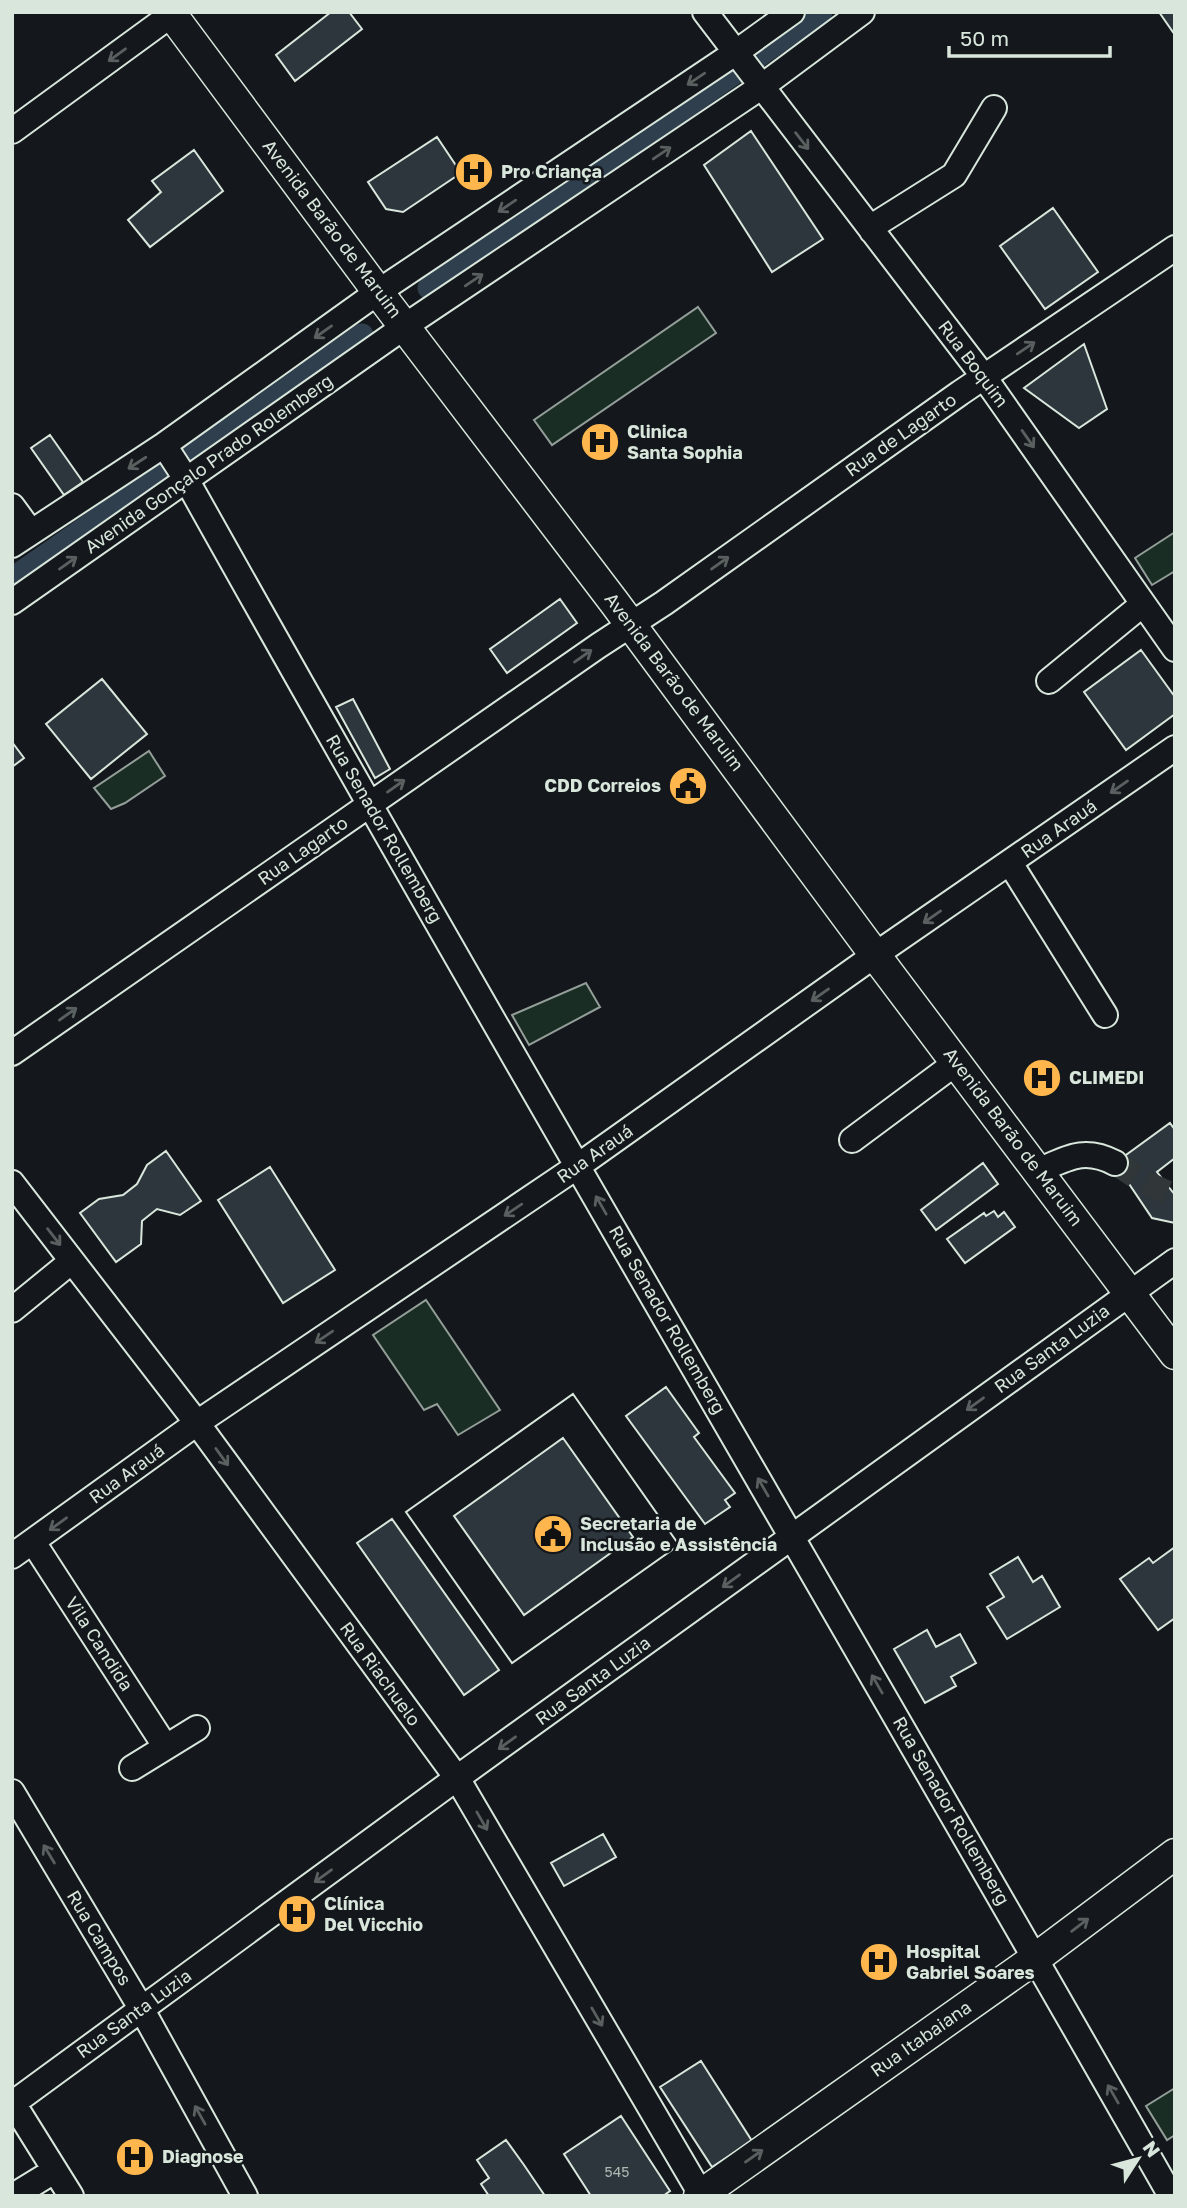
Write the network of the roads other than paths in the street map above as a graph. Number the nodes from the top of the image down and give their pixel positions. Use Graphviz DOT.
graph roads {
  1 [pos="705,12"];
  2 [pos="792,12"];
  3 [pos="862,12"];
  4 [pos="172,13"];
  5 [pos="748,69"];
  6 [pos="994,108"];
  7 [pos="12,131"];
  8 [pos="872,231"];
  9 [pos="1175,248"];
  10 [pos="385,288"];
  11 [pos="411,322"];
  12 [pos="984,377"];
  13 [pos="176,463"];
  14 [pos="12,506"];
  15 [pos="22,539"];
  16 [pos="12,602"];
  17 [pos="664,603"];
  18 [pos="1143,604"];
  19 [pos="631,624"];
  20 [pos="1175,649"];
  21 [pos="1049,681"];
  22 [pos="1175,748"];
  23 [pos="369,805"];
  24 [pos="1010,863"];
  25 [pos="875,955"];
  26 [pos="1105,1015"];
  27 [pos="12,1053"];
  28 [pos="957,1062"];
  29 [pos="852,1140"];
  30 [pos="1115,1163"];
  31 [pos="578,1166"];
  32 [pos="1038,1171"];
  33 [pos="12,1183"];
  34 [pos="72,1261"];
  35 [pos="1175,1261"];
  36 [pos="1130,1293"];
  37 [pos="12,1310"];
  38 [pos="1175,1354"];
  39 [pos="197,1423"];
  40 [pos="792,1538"];
  41 [pos="33,1542"];
  42 [pos="12,1556"];
  43 [pos="197,1728"];
  44 [pos="165,1746"];
  45 [pos="132,1768"];
  46 [pos="457,1778"];
  47 [pos="12,1792"];
  48 [pos="19,1819"];
  49 [pos="1175,1854"];
  50 [pos="1036,1958"];
  51 [pos="141,2008"];
  52 [pos="13,2104"];
  53 [pos="54,2171"];
  54 [pos="17,2190"];
  55 [pos="701,2195"];
  56 [pos="71,2196"];
  57 [pos="246,2196"];
  58 [pos="1171,2196"];
  1 -- 5 [label="street, Rua Boquim"];
  2 -- 5 [label="street"];
  3 -- 5 [label="street"];
  4 -- 7 [label="street, one-way"];
  4 -- 10 [label="main road, Avenida Barão de Maruim"];
  5 -- 8 [label="street, Rua Boquim, one-way"];
  5 -- 10 [label="street, Avenida Gonçalo Prado Rolemberg, one-way"];
  11 -- 5 [label="street, Avenida Gonçalo Prado Rolemberg, one-way"];
  6 -- 8 [label="street"];
  8 -- 12 [label="street, Rua Boquim"];
  12 -- 9 [label="street, Rua de Lagarto, one-way"];
  10 -- 11 [label="main road, Avenida Barão de Maruim"];
  10 -- 13 [label="street, Avenida Gonçalo Prado Rolemberg, one-way"];
  11 -- 13 [label="street, Avenida Gonçalo Prado Rolemberg"];
  11 -- 19 [label="main road, Avenida Barão de Maruim"];
  17 -- 12 [label="street, Rua de Lagarto, one-way"];
  12 -- 18 [label="street, Rua Boquim, one-way"];
  13 -- 15 [label="street, Avenida Gonçalo Prado Rolemberg, one-way"];
  16 -- 13 [label="street, Avenida Gonçalo Prado Rolemberg, one-way"];
  13 -- 23 [label="street, Rua Senador Rollemberg"];
  14 -- 15 [label="street"];
  17 -- 19 [label="street, Rua Lagarto"];
  18 -- 20 [label="street, Rua Boquim"];
  18 -- 21 [label="street"];
  23 -- 19 [label="street, Rua Lagarto, one-way"];
  19 -- 25 [label="main road, Avenida Barão de Maruim"];
  22 -- 24 [label="street, Rua Arauá, one-way"];
  27 -- 23 [label="street, Rua Lagarto, one-way"];
  23 -- 31 [label="street, Rua Senador Rollemberg"];
  24 -- 25 [label="street, Rua Arauá, one-way"];
  24 -- 26 [label="street"];
  25 -- 28 [label="main road, Avenida Barão de Maruim"];
  25 -- 31 [label="street, Rua Arauá, one-way"];
  28 -- 29 [label="street"];
  28 -- 32 [label="main road, Avenida Barão de Maruim"];
  30 -- 32 [label="street"];
  31 -- 39 [label="street, Rua Arauá, one-way"];
  40 -- 31 [label="street, Rua Senador Rollemberg, one-way"];
  32 -- 36 [label="main road, Avenida Barão de Maruim"];
  33 -- 34 [label="street, Rua Riachuelo, one-way"];
  34 -- 37 [label="street"];
  34 -- 39 [label="street, Rua Riachuelo"];
  35 -- 36 [label="street, Rua Santa Luzia"];
  36 -- 38 [label="main road, Avenida Barão de Maruim"];
  36 -- 40 [label="street, Rua Santa Luzia, one-way"];
  39 -- 41 [label="street, Rua Arauá, one-way"];
  39 -- 46 [label="street, Rua Riachuelo, one-way"];
  40 -- 46 [label="street, Rua Santa Luzia, one-way"];
  50 -- 40 [label="street, Rua Senador Rollemberg, one-way"];
  41 -- 42 [label="street, Rua Arauá"];
  41 -- 44 [label="street, Vila Candida"];
  43 -- 44 [label="street"];
  44 -- 45 [label="street"];
  46 -- 51 [label="street, Rua Santa Luzia, one-way"];
  46 -- 55 [label="street, Rua Riachuelo, one-way"];
  47 -- 48 [label="street, Rua Campos"];
  51 -- 48 [label="street, Rua Campos, one-way"];
  50 -- 49 [label="main road, Rua Itabaiana, one-way"];
  55 -- 50 [label="main road, Rua Itabaiana, one-way"];
  58 -- 50 [label="street, Rua Senador Rollemberg, one-way"];
  51 -- 52 [label="street, Rua Santa Luzia"];
  57 -- 51 [label="street, Rua Campos, one-way"];
  52 -- 53 [label="street"];
  53 -- 54 [label="street"];
  53 -- 56 [label="street"];
}
